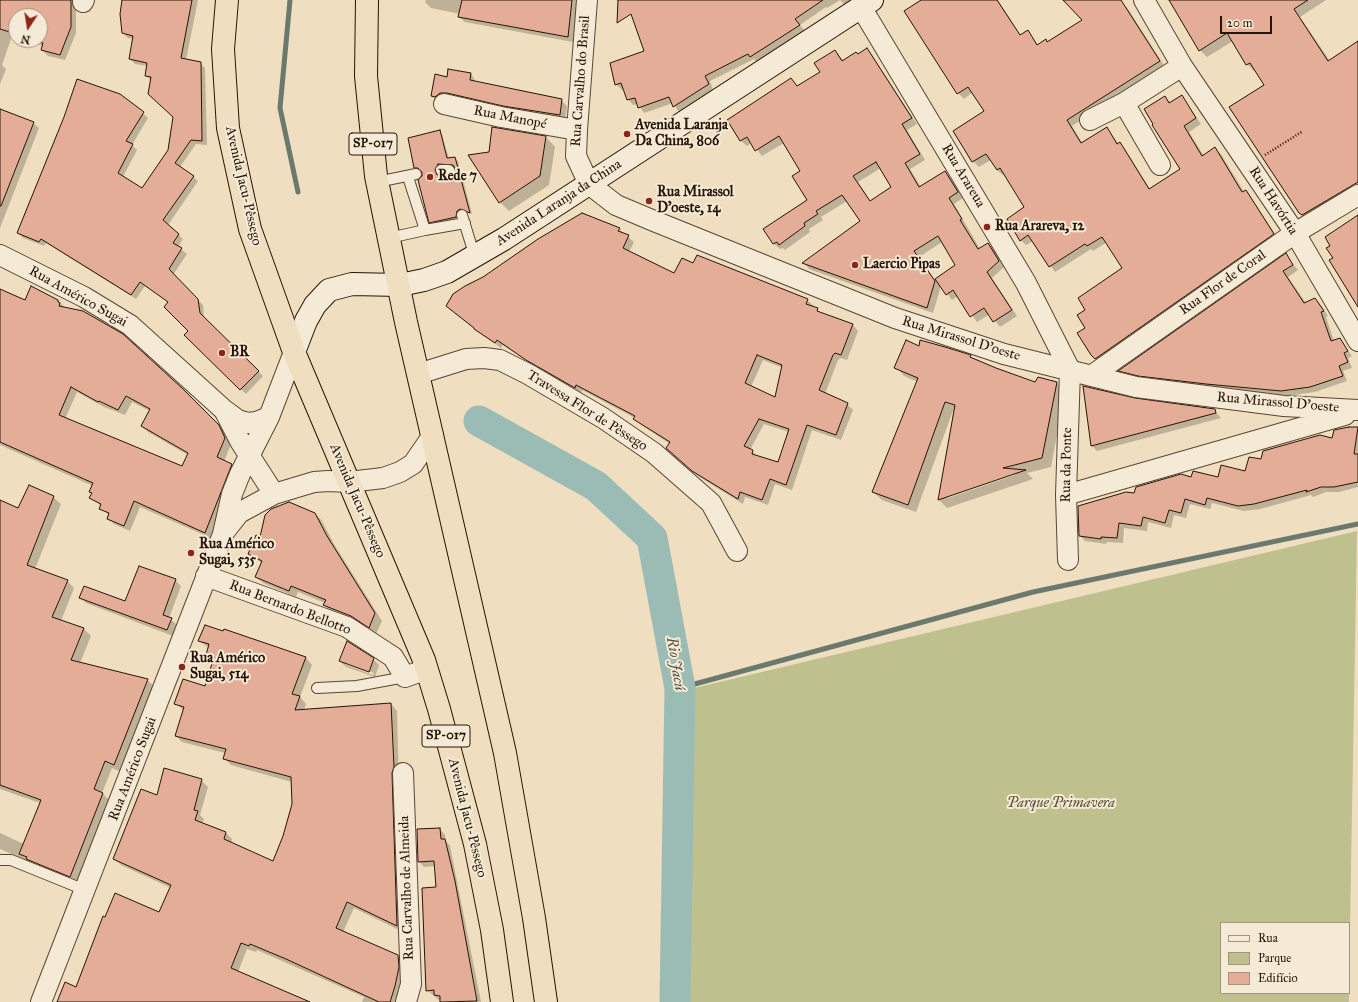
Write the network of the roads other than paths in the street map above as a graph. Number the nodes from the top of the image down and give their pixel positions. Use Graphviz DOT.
graph roads {
  1 [pos="227,0"];
  2 [pos="367,0"];
  3 [pos="587,0"];
  4 [pos="1144,0"];
  5 [pos="866,3"];
  6 [pos="1182,66"];
  7 [pos="1124,102"];
  8 [pos="444,104"];
  9 [pos="1090,120"];
  10 [pos="576,130"];
  11 [pos="1160,165"];
  12 [pos="441,170"];
  13 [pos="452,176"];
  14 [pos="377,182"];
  15 [pos="589,184"];
  16 [pos="1358,195"];
  17 [pos="425,230"];
  18 [pos="1294,233"];
  19 [pos="389,238"];
  20 [pos="0,255"];
  21 [pos="475,257"];
  22 [pos="400,285"];
  23 [pos="1358,341"];
  24 [pos="294,352"];
  25 [pos="1070,370"];
  26 [pos="418,374"];
  27 [pos="1091,376"];
  28 [pos="223,409"];
  29 [pos="1358,411"];
  30 [pos="269,417"];
  31 [pos="433,435"];
  32 [pos="249,454"];
  33 [pos="349,482"];
  34 [pos="274,494"];
  35 [pos="1066,495"];
  36 [pos="222,534"];
  37 [pos="737,551"];
  38 [pos="1068,560"];
  39 [pos="206,576"];
  40 [pos="427,669"];
  41 [pos="405,677"];
  42 [pos="317,688"];
  43 [pos="403,773"];
  44 [pos="0,860"];
  45 [pos="85,890"];
  46 [pos="41,1002"];
  47 [pos="406,1002"];
  48 [pos="502,1002"];
  49 [pos="546,1002"];
  1 -- 24 [label="highway, Avenida Jacu-Pêssego / SP-017"];
  2 -- 14 [label="highway, SP-017"];
  3 -- 10 [label="street, Rua Carvalho do Brasil"];
  4 -- 6 [label="street, Rua Havórtia"];
  5 -- 15 [label="street, Avenida Laranja da China"];
  5 -- 25 [label="street, Rua Arareua"];
  6 -- 7 [label="street"];
  6 -- 18 [label="street, Rua Havórtia"];
  7 -- 9 [label="street"];
  7 -- 11 [label="street"];
  8 -- 10 [label="street, Rua Manopé"];
  10 -- 15 [label="street, Rua Carvalho do Brasil"];
  12 -- 13 [label="lane"];
  14 -- 17 [label="lane"];
  14 -- 19 [label="highway, SP-017"];
  15 -- 21 [label="street, Avenida Laranja da China"];
  15 -- 25 [label="street, Rua Mirassol D'oeste"];
  16 -- 18 [label="street, Rua Flor de Coral"];
  17 -- 19 [label="lane"];
  17 -- 21 [label="lane"];
  18 -- 23 [label="street, Rua Havórtia"];
  18 -- 27 [label="street, Rua Flor de Coral"];
  19 -- 22 [label="highway, SP-017"];
  20 -- 28 [label="street, Rua Américo Sugai"];
  21 -- 22 [label="street, Avenida Laranja da China"];
  22 -- 24 [label="street, Rua Américo Sugai"];
  22 -- 26 [label="highway, SP-017"];
  24 -- 30 [label="street, Rua Américo Sugai"];
  24 -- 33 [label="highway, Avenida Jacu-Pêssego / SP-017"];
  25 -- 27 [label="street, Rua Mirassol D'oeste"];
  25 -- 35 [label="street, Rua da Ponte"];
  26 -- 31 [label="highway, SP-017"];
  26 -- 37 [label="street, Travessa Flor de Pêssego"];
  27 -- 29 [label="street, Rua Mirassol D'oeste"];
  28 -- 30 [label="street, Rua Américo Sugai"];
  28 -- 32 [label="street, Rua Américo Sugai"];
  29 -- 35 [label="street"];
  30 -- 32 [label="street, Rua Américo Sugai"];
  31 -- 33 [label="street, Rua Américo Sugai"];
  31 -- 49 [label="highway, SP-017"];
  32 -- 34 [label="street, Rua Américo Sugai"];
  32 -- 36 [label="street, Rua Américo Sugai"];
  33 -- 34 [label="street, Rua Américo Sugai"];
  33 -- 40 [label="highway, Avenida Jacu-Pêssego / SP-017"];
  34 -- 36 [label="street, Rua Américo Sugai"];
  35 -- 38 [label="street, Rua da Ponte"];
  36 -- 39 [label="street, Rua Américo Sugai"];
  39 -- 41 [label="street, Rua Bernardo Bellotto"];
  39 -- 45 [label="street, Rua Américo Sugai"];
  40 -- 41 [label="street"];
  40 -- 48 [label="highway, Avenida Jacu-Pêssego / SP-017"];
  41 -- 42 [label="lane"];
  43 -- 47 [label="street, Rua Carvalho de Almeida"];
  44 -- 45 [label="lane"];
  45 -- 46 [label="street, Rua Américo Sugai"];
}
